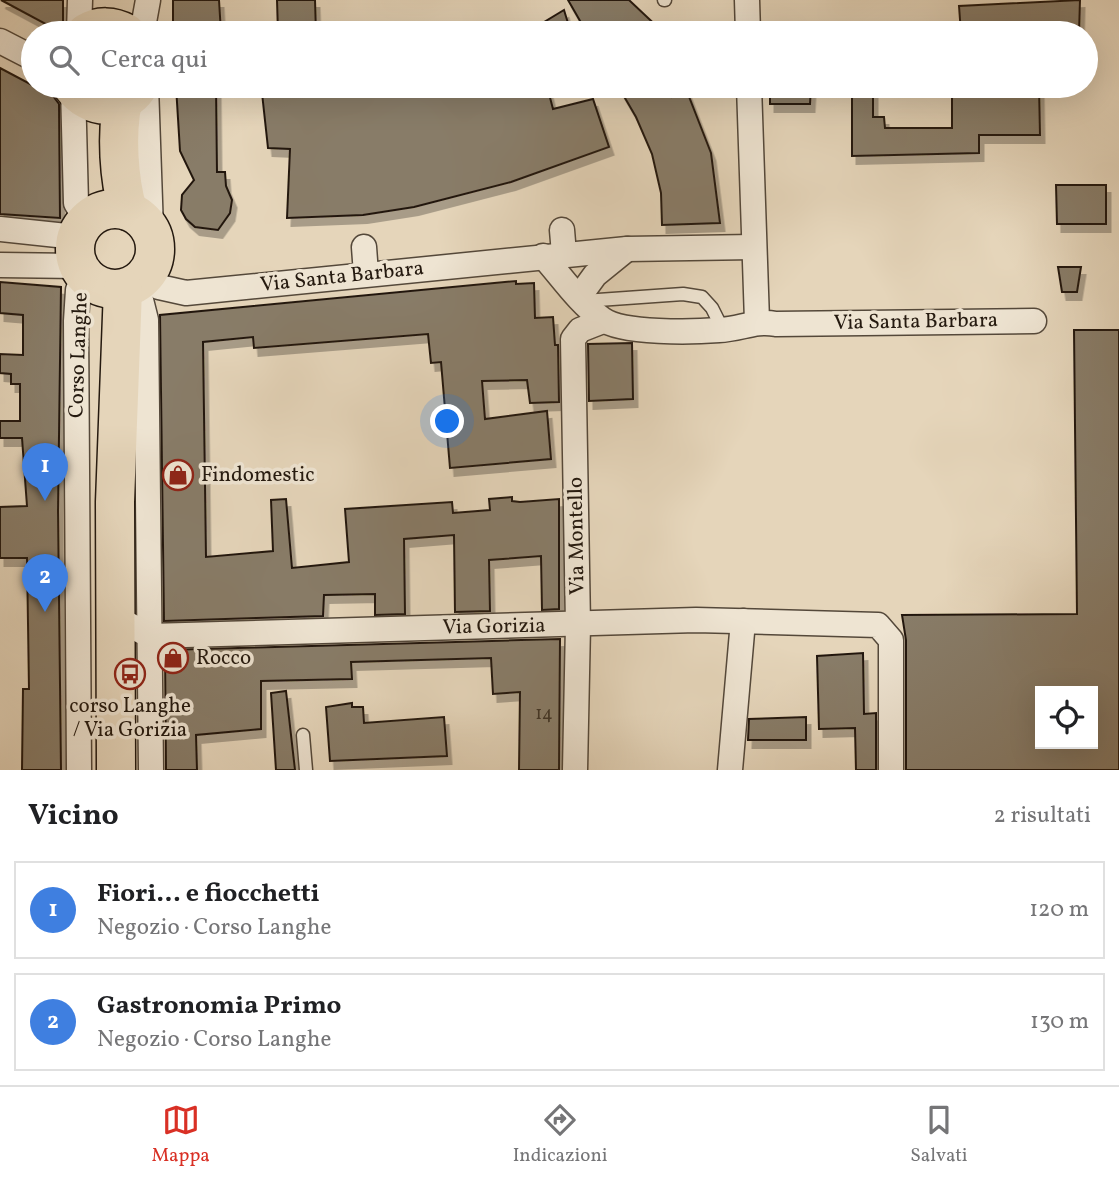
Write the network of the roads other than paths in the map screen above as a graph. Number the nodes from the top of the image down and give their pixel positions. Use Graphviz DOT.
graph roads {
  1 [pos="148,0"];
  2 [pos="747,0"];
  3 [pos="106,21"];
  4 [pos="748,21"];
  5 [pos="0,39"];
  6 [pos="21,40"];
  7 [pos="21,51"];
  8 [pos="106,98"];
  9 [pos="108,98"];
  10 [pos="749,98"];
  11 [pos="0,229"];
  12 [pos="364,247"];
  13 [pos="556,247"];
  14 [pos="753,247"];
  15 [pos="626,249"];
  16 [pos="110,253"];
  17 [pos="0,265"];
  18 [pos="366,274"];
  19 [pos="582,299"];
  20 [pos="603,321"];
  21 [pos="757,321"];
  22 [pos="1034,321"];
  23 [pos="723,330"];
  24 [pos="115,617"];
  25 [pos="743,621"];
  26 [pos="578,625"];
  27 [pos="150,636"];
  28 [pos="303,735"];
  29 [pos="79,770"];
  30 [pos="116,770"];
  31 [pos="151,770"];
  32 [pos="306,770"];
  33 [pos="575,770"];
  34 [pos="730,770"];
  35 [pos="891,770"];
  1 -- 3 [label="street"];
  2 -- 4 [label="street"];
  5 -- 6 [label="street"];
  5 -- 7 [label="street"];
  8 -- 16 [label="main road, Corso Langhe"];
  9 -- 16 [label="street"];
  10 -- 14 [label="street"];
  11 -- 16 [label="street"];
  12 -- 18 [label="street"];
  13 -- 15 [label="street, Via Santa Barbara"];
  13 -- 18 [label="street, Via Santa Barbara"];
  13 -- 19 [label="street"];
  14 -- 15 [label="street, Via Santa Barbara"];
  14 -- 21 [label="street"];
  15 -- 19 [label="street"];
  16 -- 17 [label="street"];
  16 -- 18 [label="street, Via Santa Barbara"];
  16 -- 24 [label="main road, Corso Langhe"];
  16 -- 27 [label="street, Corso Langhe"];
  16 -- 29 [label="street, Corso Langhe"];
  19 -- 20 [label="street"];
  19 -- 23 [label="lane"];
  20 -- 23 [label="street, Via Santa Barbara"];
  20 -- 26 [label="street, Via Montello"];
  21 -- 22 [label="street, Via Santa Barbara"];
  21 -- 23 [label="street, Via Santa Barbara"];
  24 -- 27 [label="street, Via Gorizia"];
  24 -- 30 [label="main road, Corso Langhe"];
  25 -- 26 [label="street, Via Gorizia"];
  25 -- 34 [label="street"];
  25 -- 35 [label="street, Via Gorizia"];
  26 -- 27 [label="street, Via Gorizia"];
  26 -- 33 [label="street, Via Montello"];
  27 -- 31 [label="street, Corso Langhe"];
  28 -- 32 [label="lane"];
}
